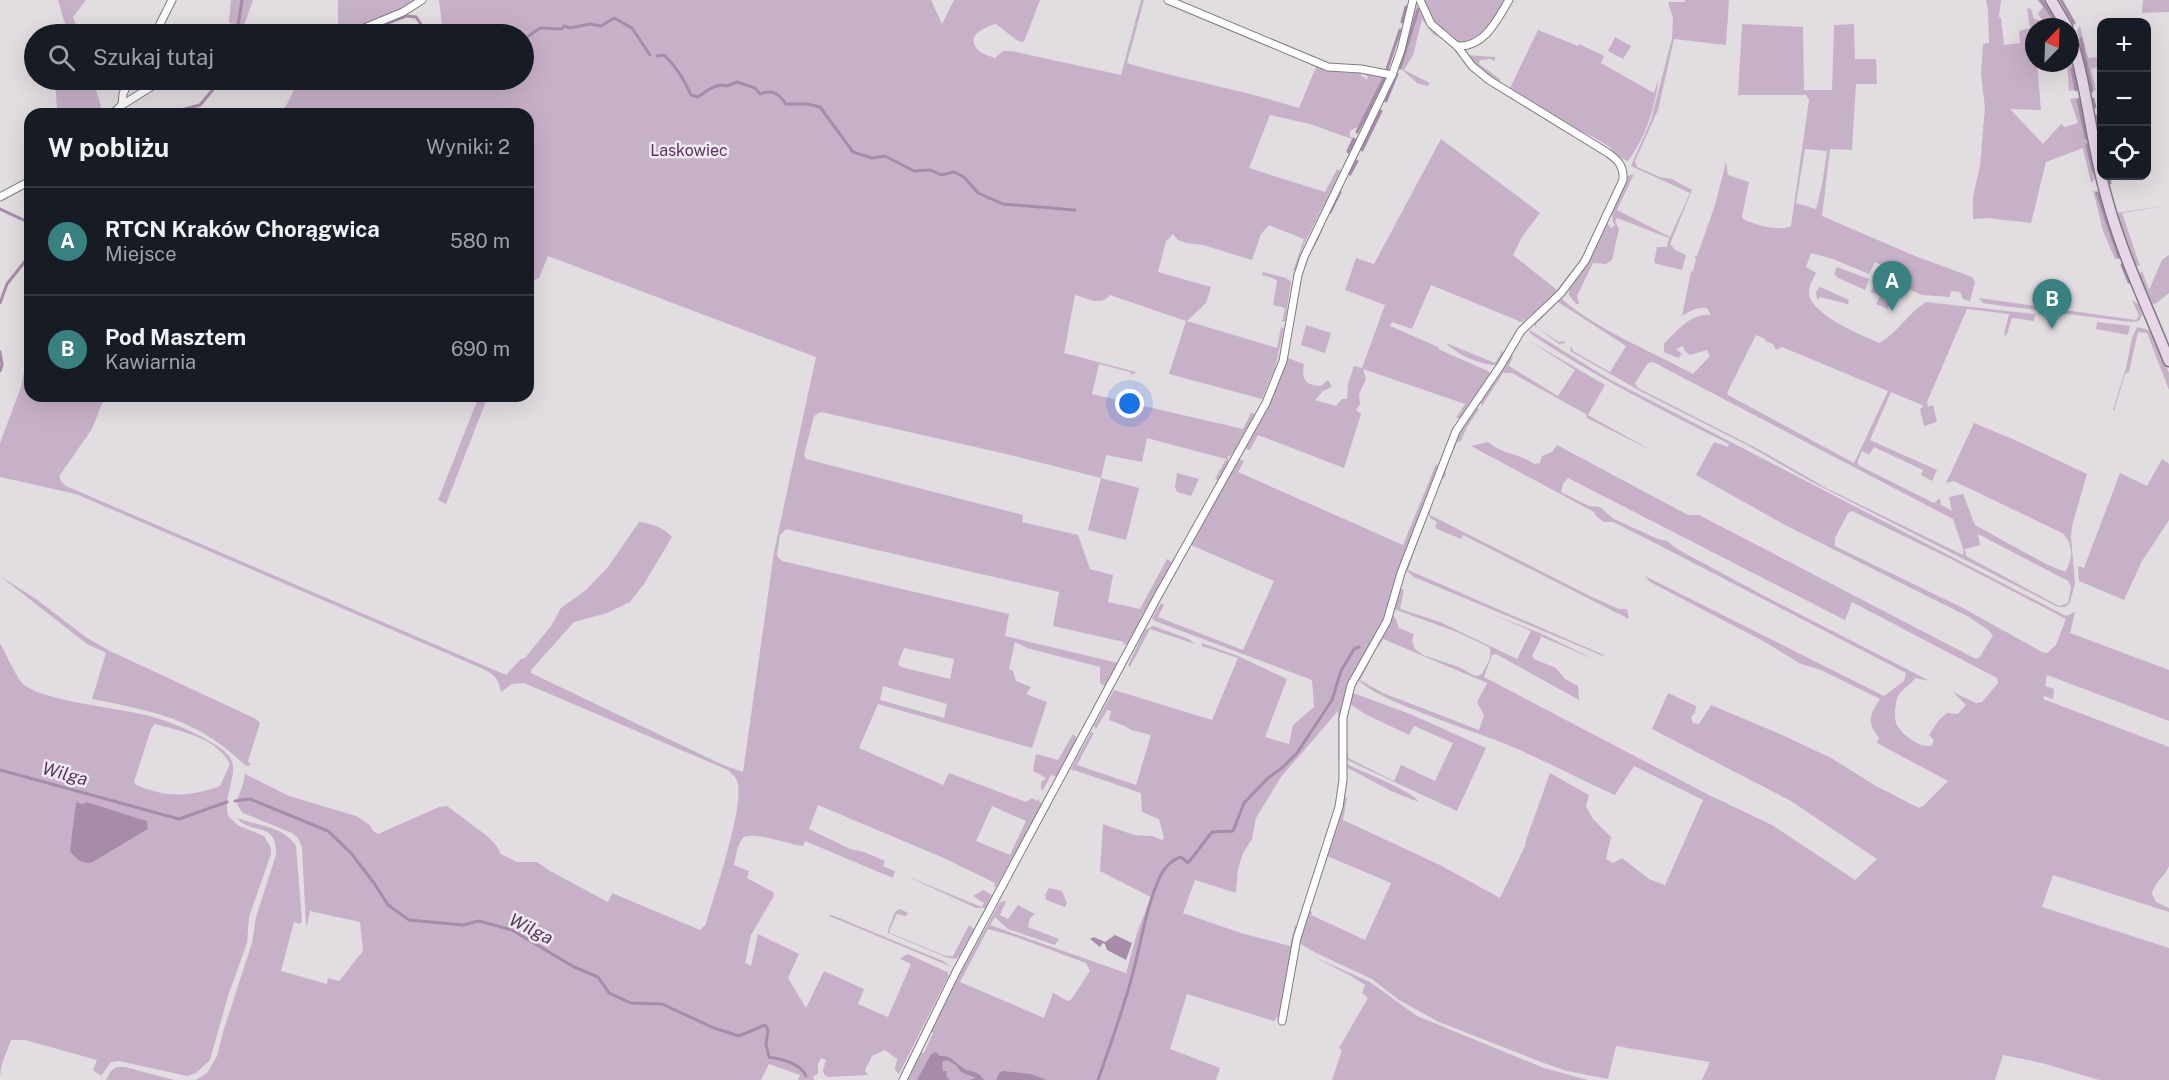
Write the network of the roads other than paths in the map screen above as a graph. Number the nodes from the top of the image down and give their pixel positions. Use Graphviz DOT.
graph roads {
  1 [pos="172,0"];
  2 [pos="422,0"];
  3 [pos="1168,0"];
  4 [pos="1509,0"];
  5 [pos="2051,0"];
  6 [pos="1413,1"];
  7 [pos="2062,18"];
  8 [pos="160,24"];
  9 [pos="374,24"];
  10 [pos="1457,46"];
  11 [pos="2079,64"];
  12 [pos="1392,75"];
  13 [pos="125,90"];
  14 [pos="146,90"];
  15 [pos="122,105"];
  16 [pos="119,108"];
  17 [pos="24,184"];
  18 [pos="0,197"];
  19 [pos="2169,361"];
  20 [pos="1282,1021"];
  21 [pos="903,1080"];
  1 -- 8 [label="street"];
  2 -- 9 [label="street"];
  3 -- 12 [label="street"];
  4 -- 10 [label="street"];
  5 -- 7 [label="street"];
  6 -- 10 [label="street"];
  6 -- 12 [label="street"];
  10 -- 20 [label="street"];
  11 -- 19 [label="street"];
  12 -- 21 [label="street"];
  13 -- 15 [label="street"];
  14 -- 15 [label="street"];
  15 -- 16 [label="street"];
  17 -- 18 [label="street"];
}
